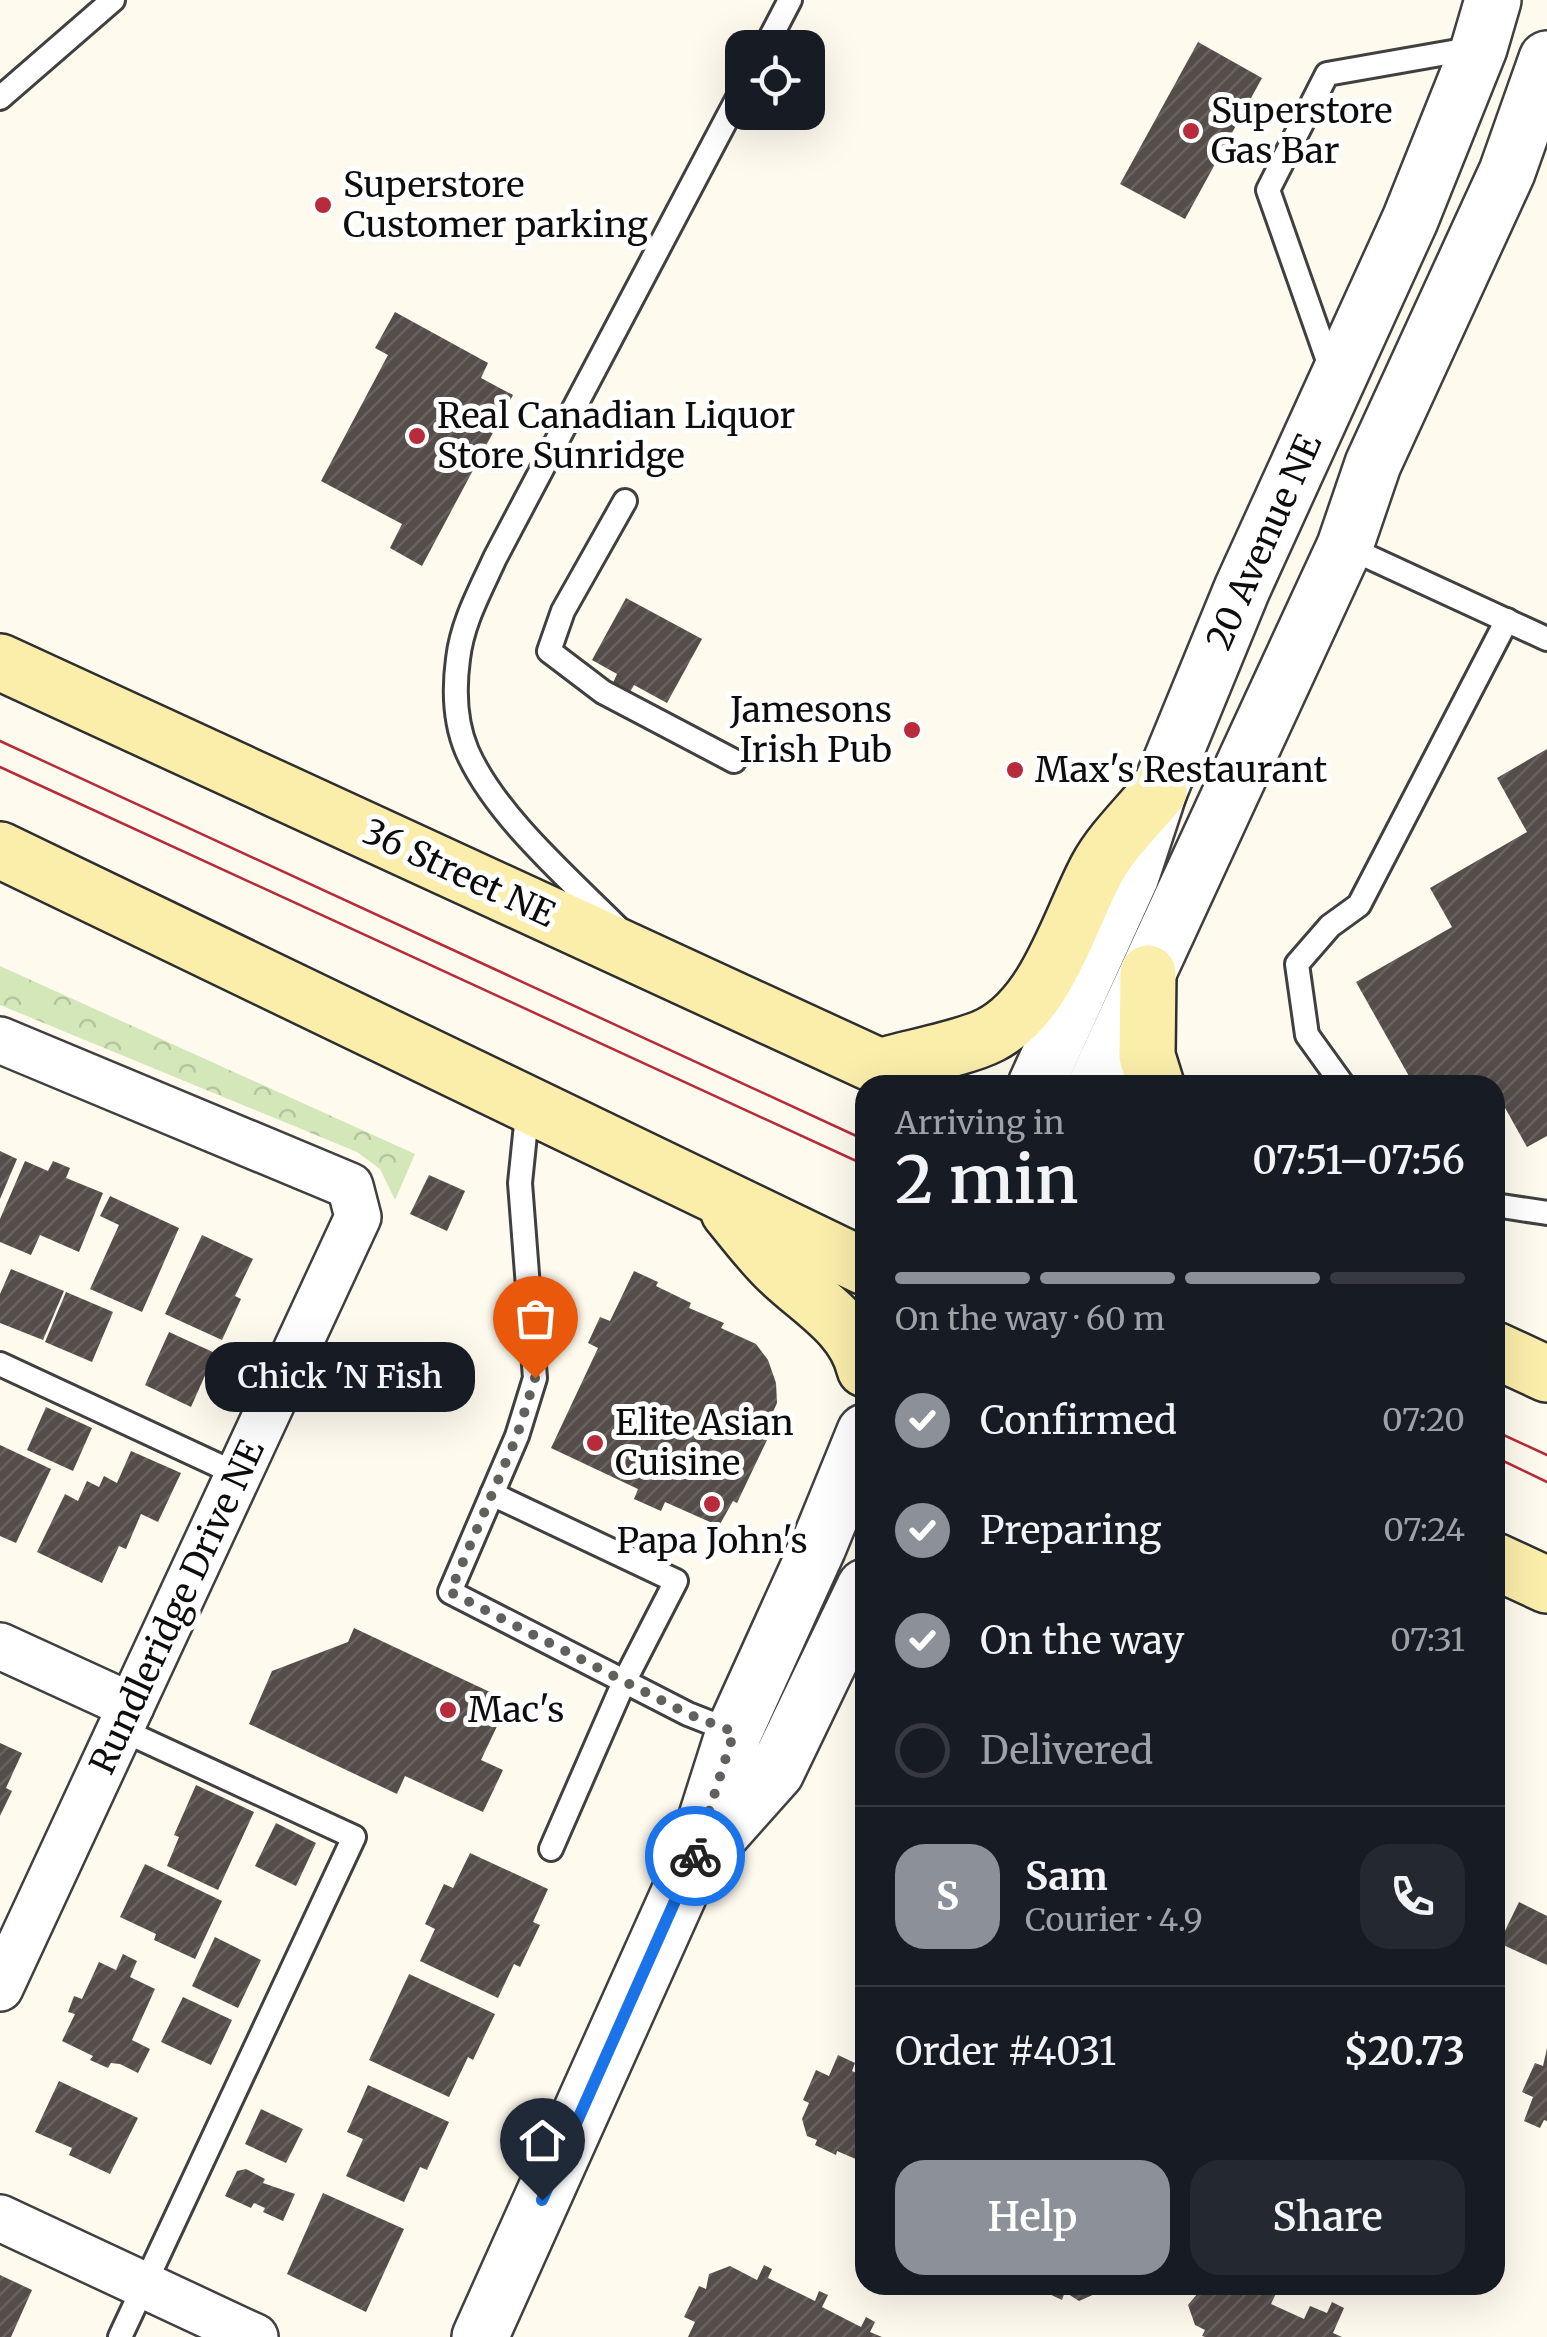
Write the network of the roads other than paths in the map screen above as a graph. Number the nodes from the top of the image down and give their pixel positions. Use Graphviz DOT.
graph roads {
  1 [pos="113,0"];
  2 [pos="790,0"];
  3 [pos="1486,24"];
  4 [pos="775,30"];
  5 [pos="1547,59"];
  6 [pos="0,98"];
  7 [pos="725,122"];
  8 [pos="1336,380"];
  9 [pos="625,500"];
  10 [pos="1345,546"];
  11 [pos="1507,620"];
  12 [pos="1547,638"];
  13 [pos="0,662"];
  14 [pos="734,761"];
  15 [pos="1159,791"];
  16 [pos="0,850"];
  17 [pos="651,962"];
  18 [pos="1148,973"];
  19 [pos="0,1040"];
  20 [pos="897,1075"];
  21 [pos="901,1075"];
  22 [pos="1041,1075"];
  23 [pos="1101,1075"];
  24 [pos="1153,1075"];
  25 [pos="1336,1075"];
  26 [pos="528,1104"];
  27 [pos="714,1195"];
  28 [pos="1505,1207"];
  29 [pos="1547,1213"];
  30 [pos="855,1263"];
  31 [pos="855,1343"];
  32 [pos="1505,1355"];
  33 [pos="0,1364"];
  34 [pos="1547,1374"];
  35 [pos="855,1456"];
  36 [pos="239,1475"];
  37 [pos="492,1494"];
  38 [pos="1505,1566"];
  39 [pos="1547,1585"];
  40 [pos="855,1607"];
  41 [pos="0,1646"];
  42 [pos="624,1682"];
  43 [pos="126,1718"];
  44 [pos="734,1732"];
  45 [pos="551,1849"];
  46 [pos="692,1868"];
  47 [pos="10,1940"];
  48 [pos="0,1988"];
  49 [pos="0,2218"];
  50 [pos="144,2285"];
  51 [pos="120,2337"];
  52 [pos="256,2337"];
  53 [pos="480,2337"];
  1 -- 6 [label="lane"];
  2 -- 4 [label="lane"];
  3 -- 8 [label="street, 20 Avenue NE"];
  3 -- 8 [label="lane"];
  5 -- 10 [label="street, 20 Avenue NE"];
  7 -- 17 [label="lane"];
  8 -- 15 [label="street, 20 Avenue NE"];
  9 -- 14 [label="lane"];
  10 -- 11 [label="lane"];
  10 -- 18 [label="street, 20 Avenue NE"];
  11 -- 12 [label="lane"];
  11 -- 25 [label="lane"];
  13 -- 17 [label="main road, 36 Street NE"];
  15 -- 21 [label="main road"];
  15 -- 22 [label="street, 20 Avenue NE"];
  16 -- 26 [label="main road"];
  17 -- 20 [label="main road, 36 Street NE"];
  18 -- 23 [label="street, 20 Avenue NE"];
  18 -- 24 [label="main road"];
  19 -- 36 [label="street, Rundleridge Drive NE"];
  26 -- 27 [label="main road"];
  26 -- 37 [label="lane"];
  27 -- 30 [label="main road"];
  27 -- 31 [label="main road"];
  28 -- 29 [label="lane"];
  32 -- 34 [label="main road"];
  33 -- 36 [label="lane"];
  35 -- 44 [label="street"];
  36 -- 43 [label="street, Rundleridge Drive NE"];
  37 -- 42 [label="lane"];
  37 -- 42 [label="lane"];
  38 -- 39 [label="main road"];
  40 -- 46 [label="street"];
  41 -- 43 [label="street"];
  42 -- 44 [label="lane"];
  42 -- 45 [label="lane"];
  43 -- 47 [label="street, Rundleridge Drive NE"];
  43 -- 50 [label="lane"];
  44 -- 46 [label="street"];
  46 -- 53 [label="street"];
  47 -- 48 [label="street, Rundleridge Drive NE"];
  49 -- 50 [label="street"];
  50 -- 51 [label="lane"];
  50 -- 52 [label="street"];
}
